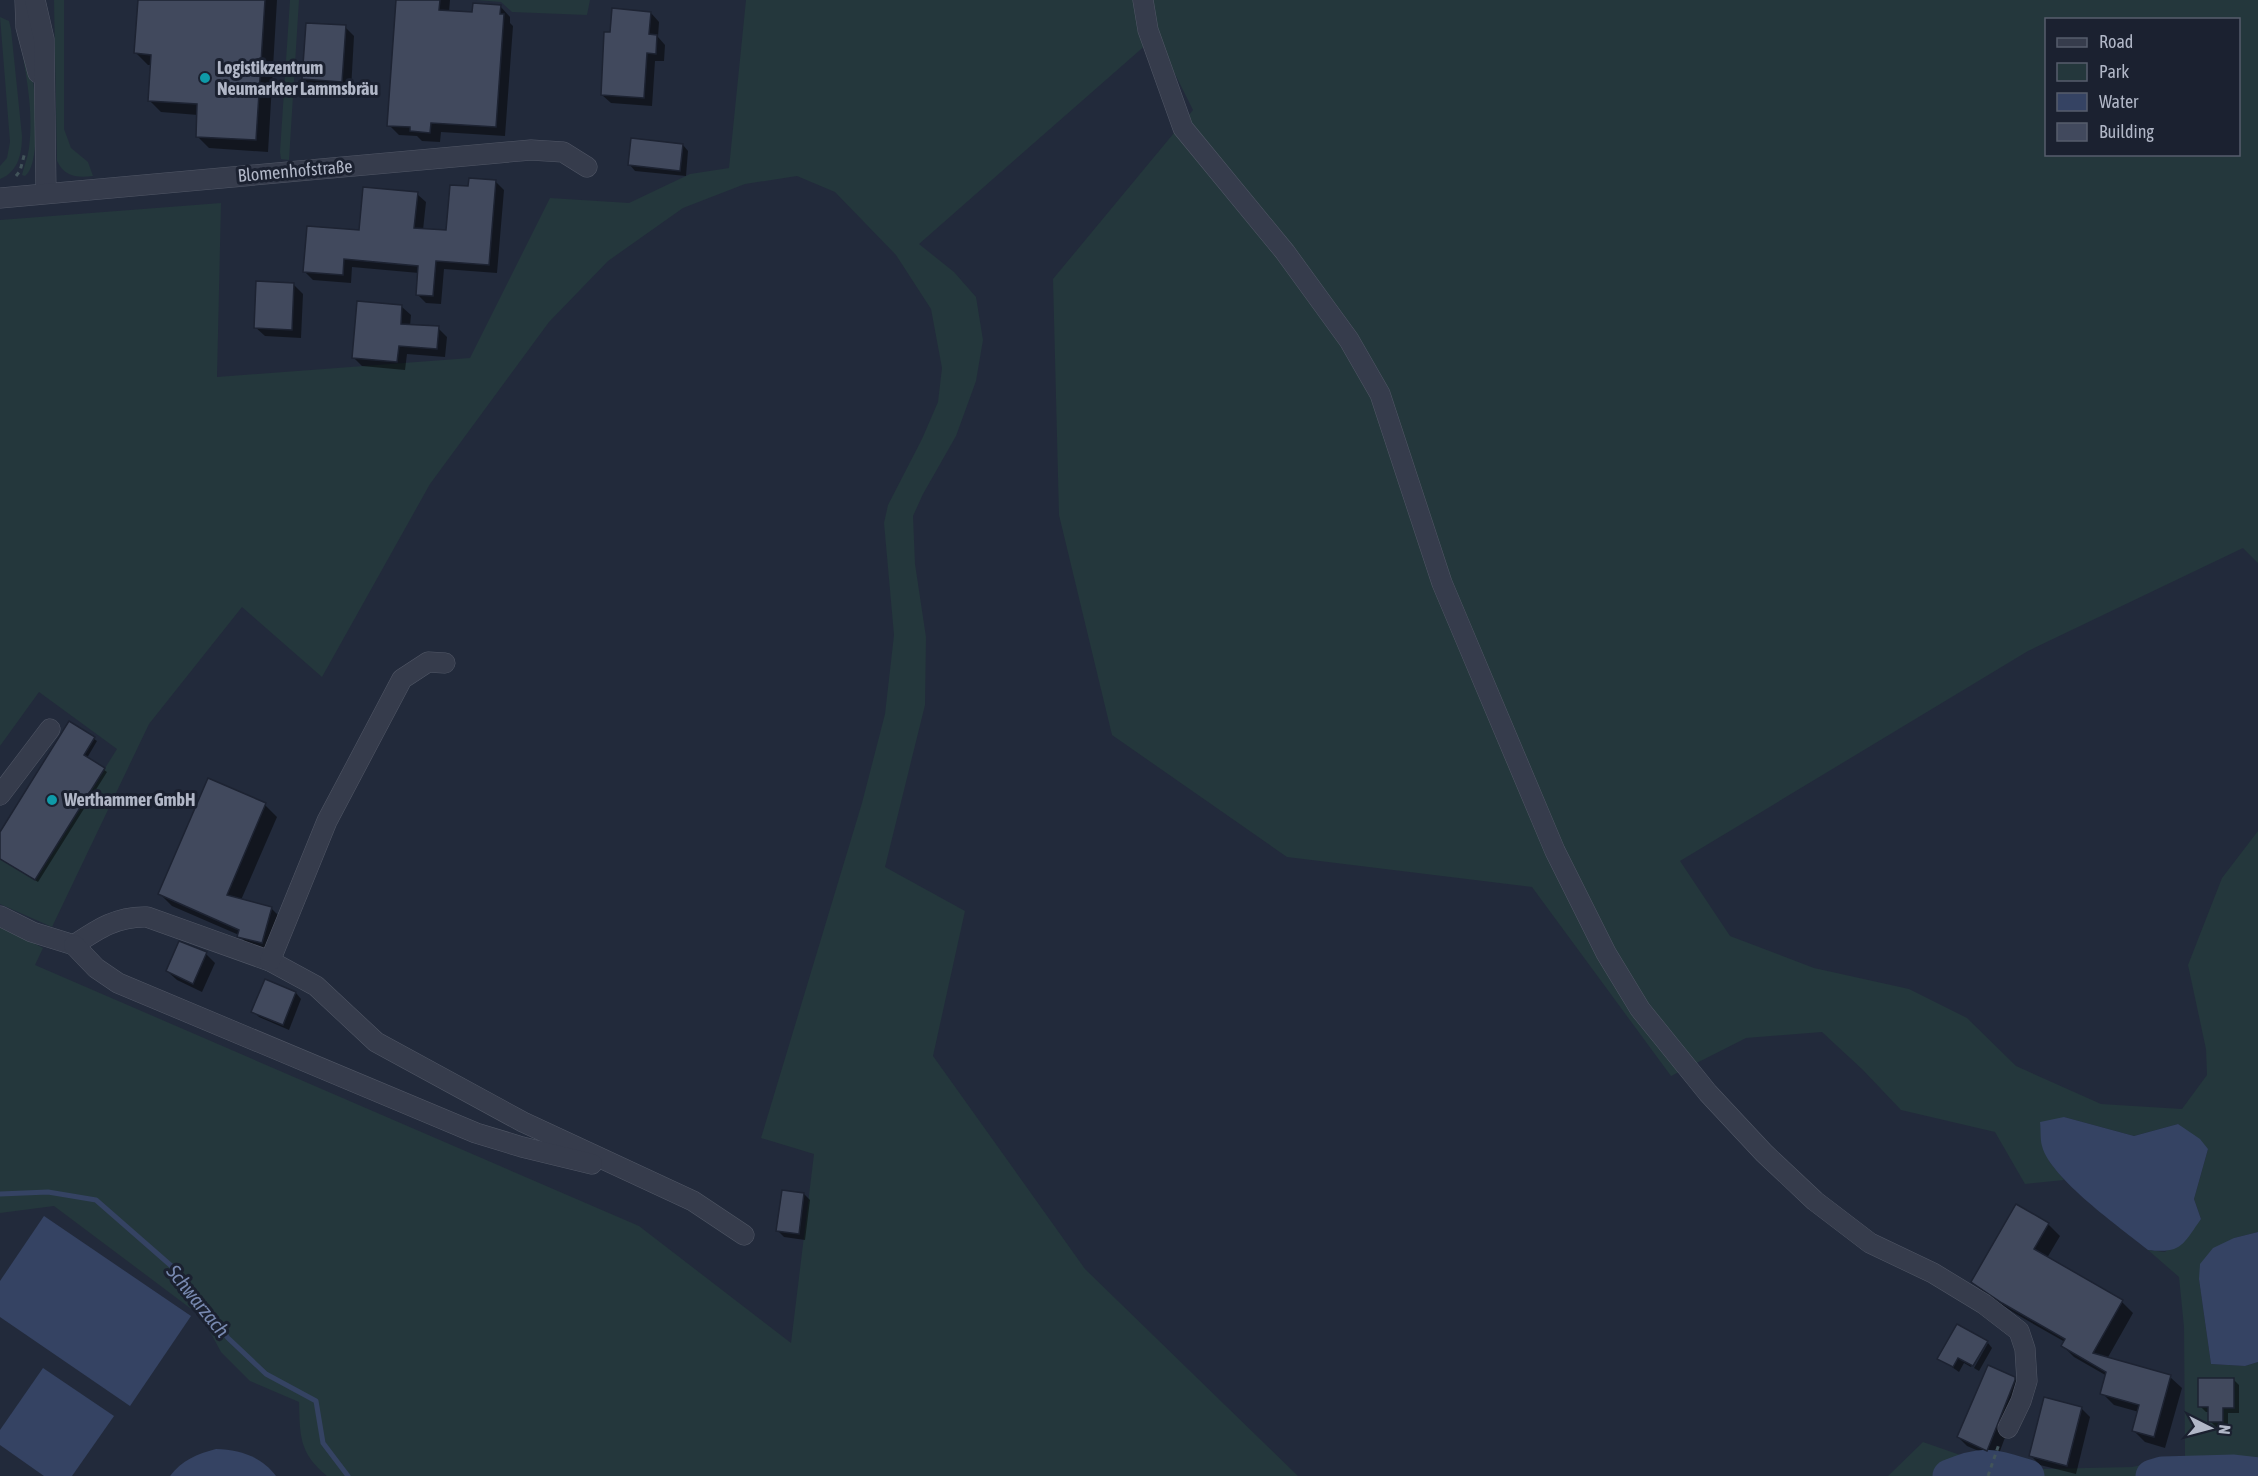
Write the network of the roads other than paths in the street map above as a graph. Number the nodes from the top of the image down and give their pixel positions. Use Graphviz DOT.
graph roads {
  1 [pos="25,0"];
  2 [pos="35,0"];
  3 [pos="1143,0"];
  4 [pos="44,90"];
  5 [pos="587,167"];
  6 [pos="46,193"];
  7 [pos="0,198"];
  8 [pos="445,663"];
  9 [pos="50,729"];
  10 [pos="0,795"];
  11 [pos="0,916"];
  12 [pos="74,945"];
  13 [pos="270,961"];
  14 [pos="634,1174"];
  15 [pos="744,1235"];
  16 [pos="2008,1428"];
  1 -- 4 [label="street"];
  2 -- 4 [label="street"];
  3 -- 16 [label="street"];
  4 -- 6 [label="street"];
  5 -- 6 [label="street, Blomenhofstraße"];
  6 -- 7 [label="street, Blomenhofstraße"];
  8 -- 13 [label="street"];
  9 -- 10 [label="street"];
  11 -- 12 [label="street"];
  12 -- 13 [label="street"];
  12 -- 14 [label="street"];
  13 -- 14 [label="street"];
  14 -- 15 [label="street"];
}
